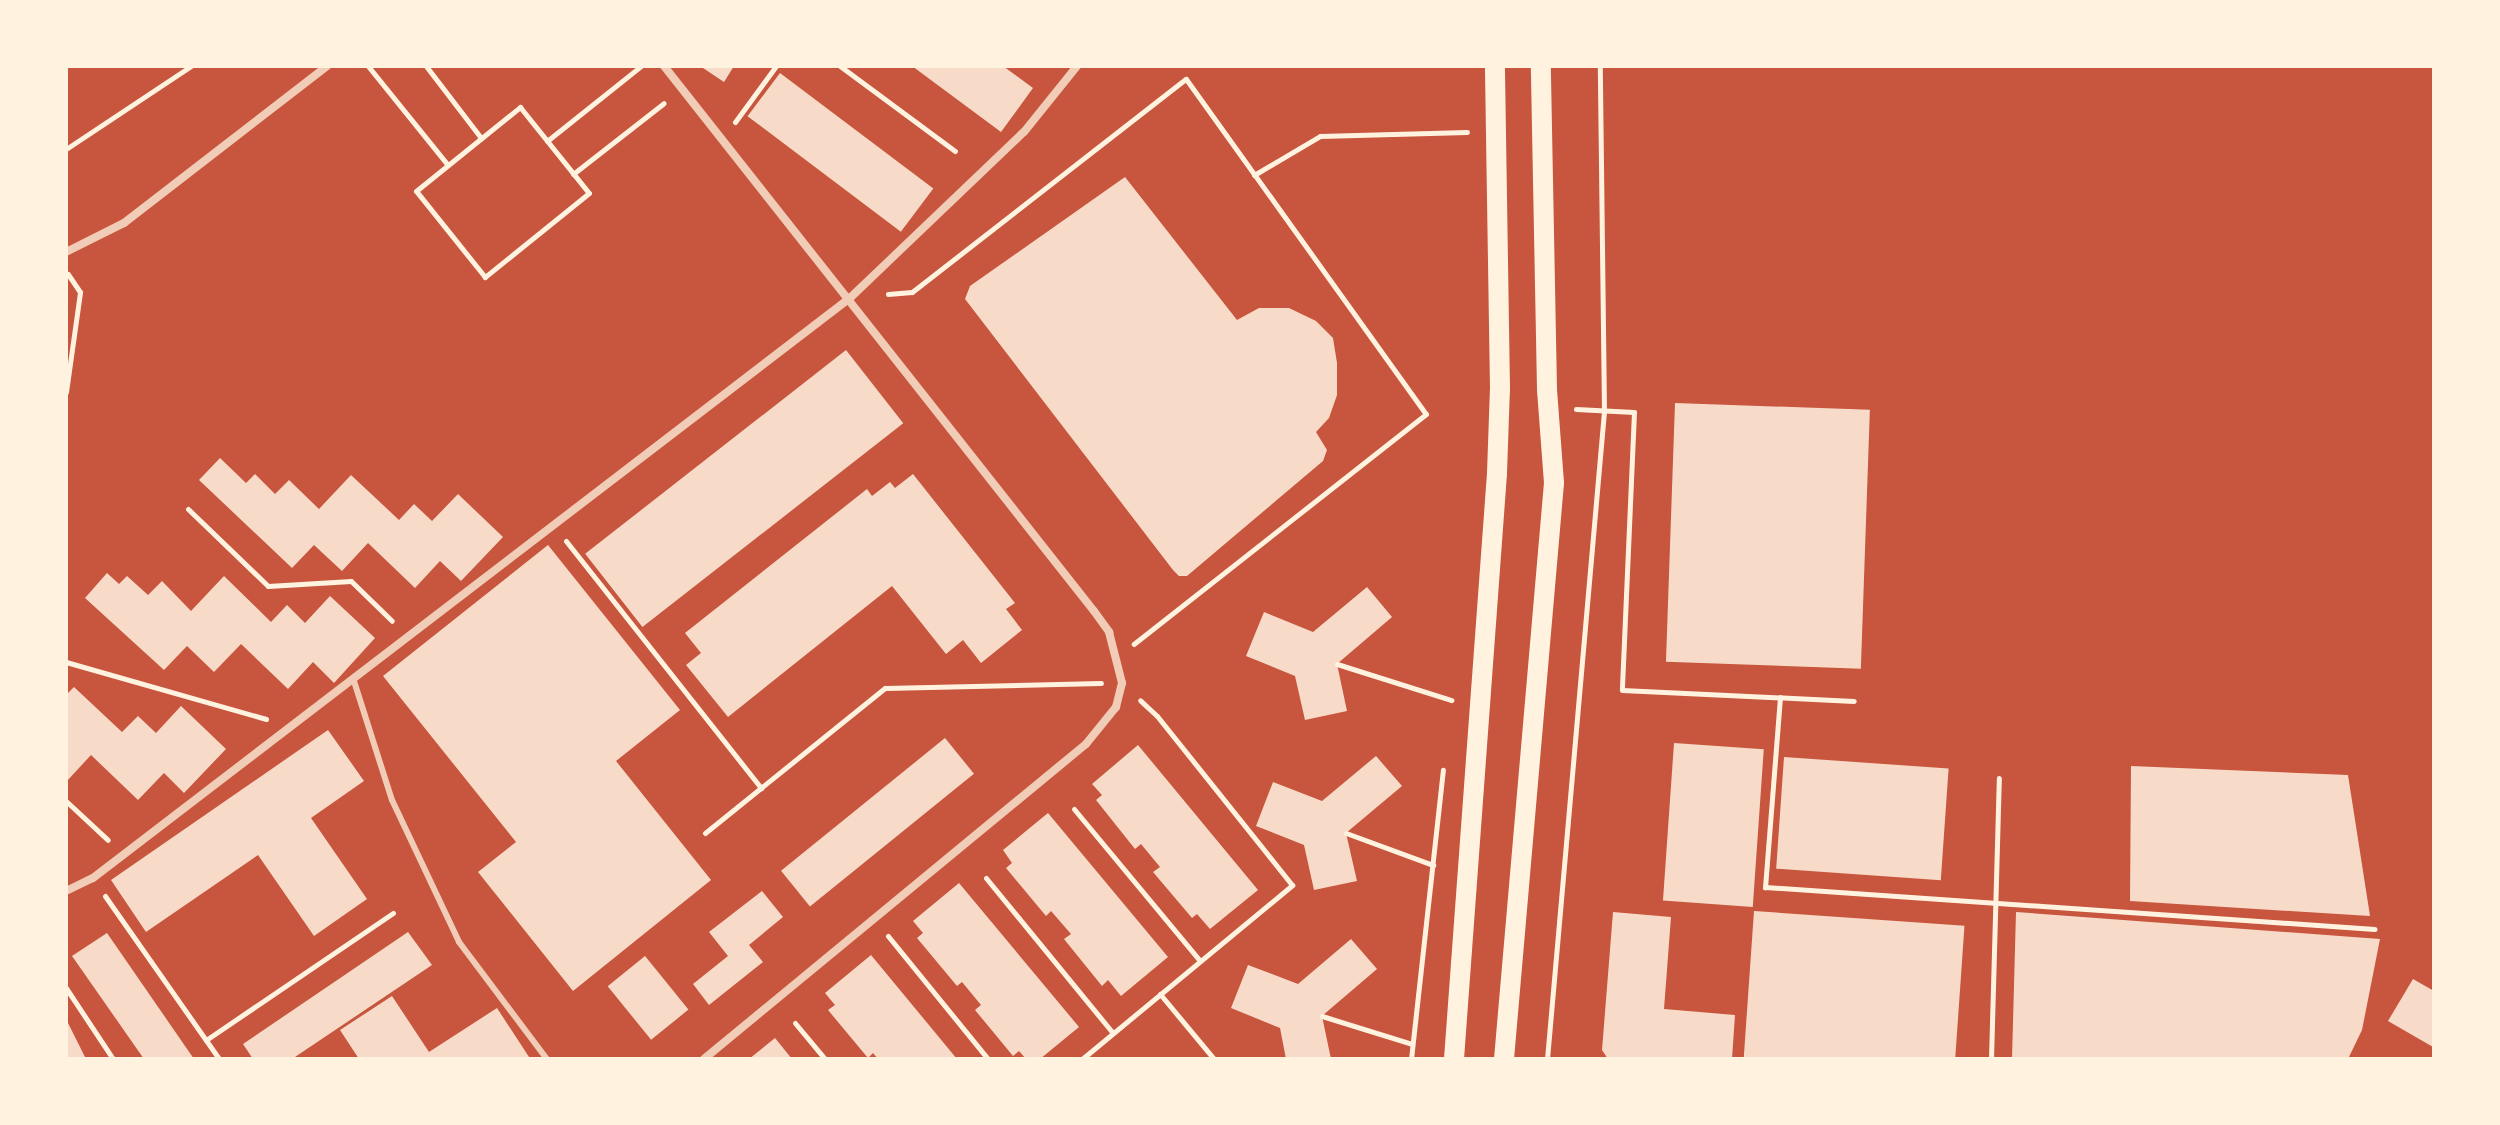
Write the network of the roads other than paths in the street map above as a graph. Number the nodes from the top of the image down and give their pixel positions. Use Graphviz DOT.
graph roads {
  1 [pos="327,66"];
  2 [pos="664,66"];
  3 [pos="1077,66"];
  4 [pos="1495,66"];
  5 [pos="1541,66"];
  6 [pos="66,252"];
  7 [pos="850,298"];
  8 [pos="353,678"];
  9 [pos="66,891"];
  10 [pos="547,1059"];
  11 [pos="704,1059"];
  12 [pos="1454,1059"];
  13 [pos="1504,1059"];
  1 -- 6 [label="street"];
  2 -- 7 [label="street"];
  3 -- 7 [label="street"];
  4 -- 12 [label="main road"];
  5 -- 13 [label="main road"];
  7 -- 8 [label="street"];
  7 -- 11 [label="street"];
  8 -- 9 [label="street"];
  8 -- 10 [label="lane"];
}
